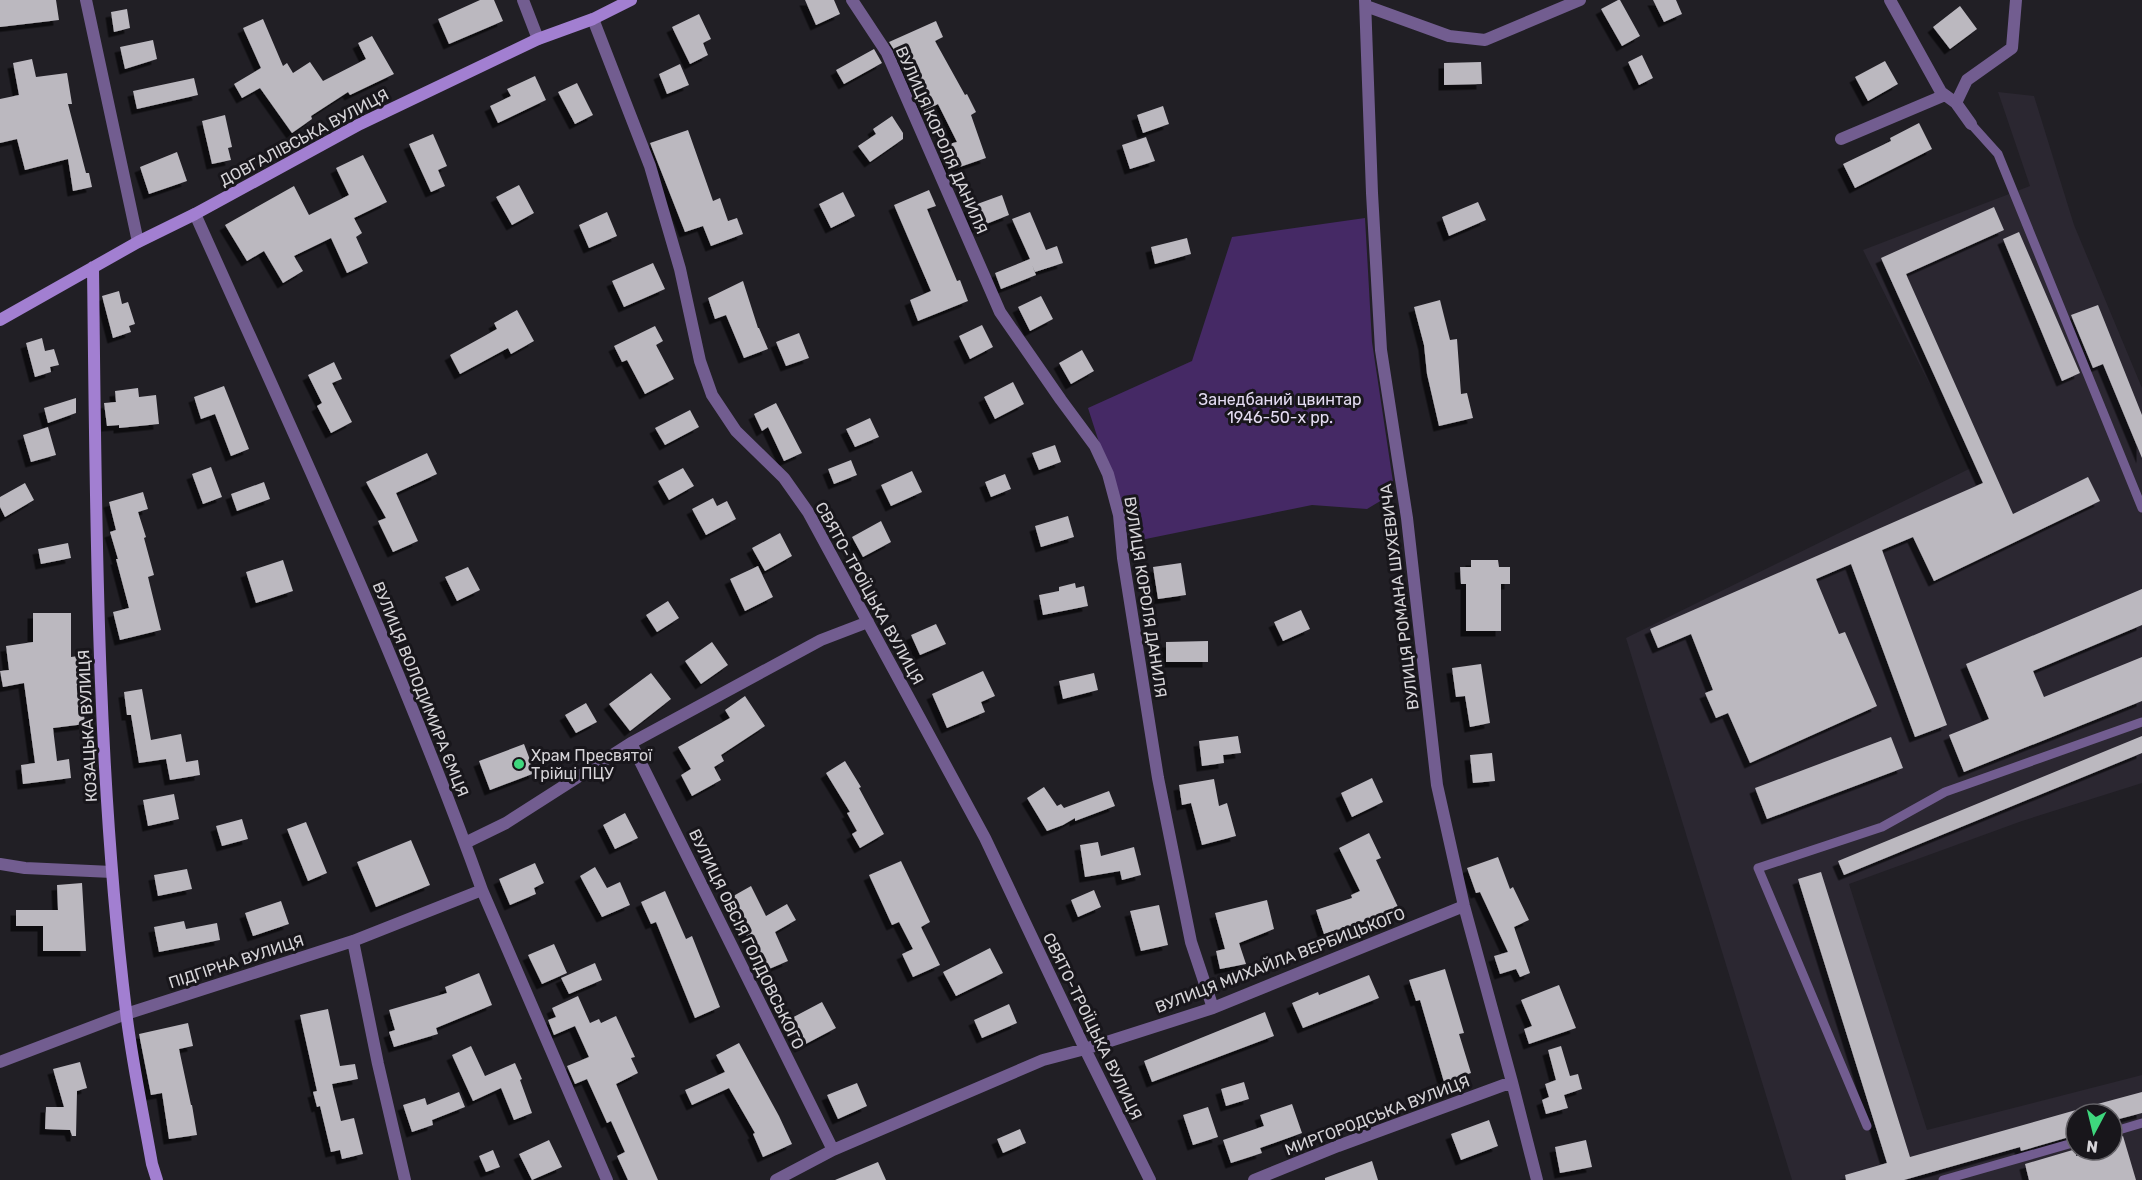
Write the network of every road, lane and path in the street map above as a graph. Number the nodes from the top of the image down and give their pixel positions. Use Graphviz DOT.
graph roads {
  1 [pos="86,0"];
  2 [pos="523,0"];
  3 [pos="632,0"];
  4 [pos="852,0"];
  5 [pos="1580,0"];
  6 [pos="1890,0"];
  7 [pos="2016,0"];
  8 [pos="1366,3"];
  9 [pos="593,19"];
  10 [pos="538,39"];
  11 [pos="1945,95"];
  12 [pos="1956,103"];
  13 [pos="1971,124"];
  14 [pos="1841,139"];
  15 [pos="195,214"];
  16 [pos="138,242"];
  17 [pos="93,267"];
  18 [pos="0,320"];
  19 [pos="2142,508"];
  20 [pos="868,622"];
  21 [pos="2142,722"];
  22 [pos="631,743"];
  23 [pos="465,843"];
  24 [pos="0,864"];
  25 [pos="112,872"];
  26 [pos="482,890"];
  27 [pos="1464,906"];
  28 [pos="353,941"];
  29 [pos="1213,1008"];
  30 [pos="126,1014"];
  31 [pos="1085,1049"];
  32 [pos="0,1062"];
  33 [pos="1512,1082"];
  34 [pos="2142,1123"];
  35 [pos="1867,1126"];
  36 [pos="2124,1128"];
  37 [pos="2064,1145"];
  38 [pos="833,1150"];
  39 [pos="157,1180"];
  40 [pos="405,1180"];
  41 [pos="607,1180"];
  42 [pos="776,1180"];
  43 [pos="1150,1180"];
  44 [pos="1254,1180"];
  45 [pos="1537,1180"];
  46 [pos="1943,1180"];
  1 -- 16 [label="street"];
  2 -- 10 [label="street"];
  3 -- 9 [label="street, ДОВГАЛІВСЬКА ВУЛИЦЯ"];
  4 -- 29 [label="street, ВУЛИЦЯ КОРОЛЯ ДАНИЛЯ"];
  5 -- 8 [label="street"];
  6 -- 11 [label="street"];
  7 -- 12 [label="street"];
  8 -- 27 [label="street, ВУЛИЦЯ РОМАНА ШУХЕВИЧА"];
  9 -- 10 [label="street, ДОВГАЛІВСЬКА ВУЛИЦЯ"];
  9 -- 20 [label="street, СВЯТО-ТРОЇЦЬКА ВУЛИЦЯ"];
  10 -- 15 [label="street, ДОВГАЛІВСЬКА ВУЛИЦЯ"];
  11 -- 12 [label="street"];
  11 -- 14 [label="street"];
  12 -- 13 [label="street"];
  13 -- 19 [label="lane"];
  15 -- 16 [label="street, ДОВГАЛІВСЬКА ВУЛИЦЯ"];
  15 -- 23 [label="street, ВУЛИЦЯ ВОЛОДИМИРА ЄМЦЯ"];
  16 -- 17 [label="street, ДОВГАЛІВСЬКА ВУЛИЦЯ"];
  17 -- 18 [label="street, ДОВГАЛІВСЬКА ВУЛИЦЯ"];
  17 -- 25 [label="street, КОЗАЦЬКА ВУЛИЦЯ"];
  20 -- 22 [label="street"];
  20 -- 31 [label="street, СВЯТО-ТРОЇЦЬКА ВУЛИЦЯ"];
  21 -- 35 [label="lane"];
  22 -- 23 [label="street"];
  22 -- 38 [label="street, ВУЛИЦЯ ОВСІЯ ГОЛДОВСЬКОГО"];
  23 -- 26 [label="street, ВУЛИЦЯ ВОЛОДИМИРА ЄМЦЯ"];
  24 -- 25 [label="street"];
  25 -- 30 [label="street, КОЗАЦЬКА ВУЛИЦЯ"];
  26 -- 28 [label="street, ПІДГІРНА ВУЛИЦЯ"];
  26 -- 41 [label="street, ВУЛИЦЯ ВОЛОДИМИРА ЄМЦЯ"];
  27 -- 29 [label="street, ВУЛИЦЯ МИХАЙЛА ВЕРБИЦЬКОГО"];
  27 -- 33 [label="street, ВУЛИЦЯ РОМАНА ШУХЕВИЧА"];
  28 -- 30 [label="street, ПІДГІРНА ВУЛИЦЯ"];
  28 -- 40 [label="street"];
  29 -- 31 [label="street, ВУЛИЦЯ МИХАЙЛА ВЕРБИЦЬКОГО"];
  30 -- 32 [label="street, ПІДГІРНА ВУЛИЦЯ"];
  30 -- 39 [label="street, КОЗАЦЬКА ВУЛИЦЯ"];
  31 -- 38 [label="street, ВУЛИЦЯ МИХАЙЛА ВЕРБИЦЬКОГО"];
  31 -- 43 [label="street, СВЯТО-ТРОЇЦЬКА ВУЛИЦЯ"];
  33 -- 44 [label="street, МИРГОРОДСЬКА ВУЛИЦЯ"];
  33 -- 45 [label="street, ВУЛИЦЯ РОМАНА ШУХЕВИЧА"];
  34 -- 36 [label="lane"];
  37 -- 46 [label="lane"];
  38 -- 42 [label="street, ВУЛИЦЯ МИХАЙЛА ВЕРБИЦЬКОГО"];
}
